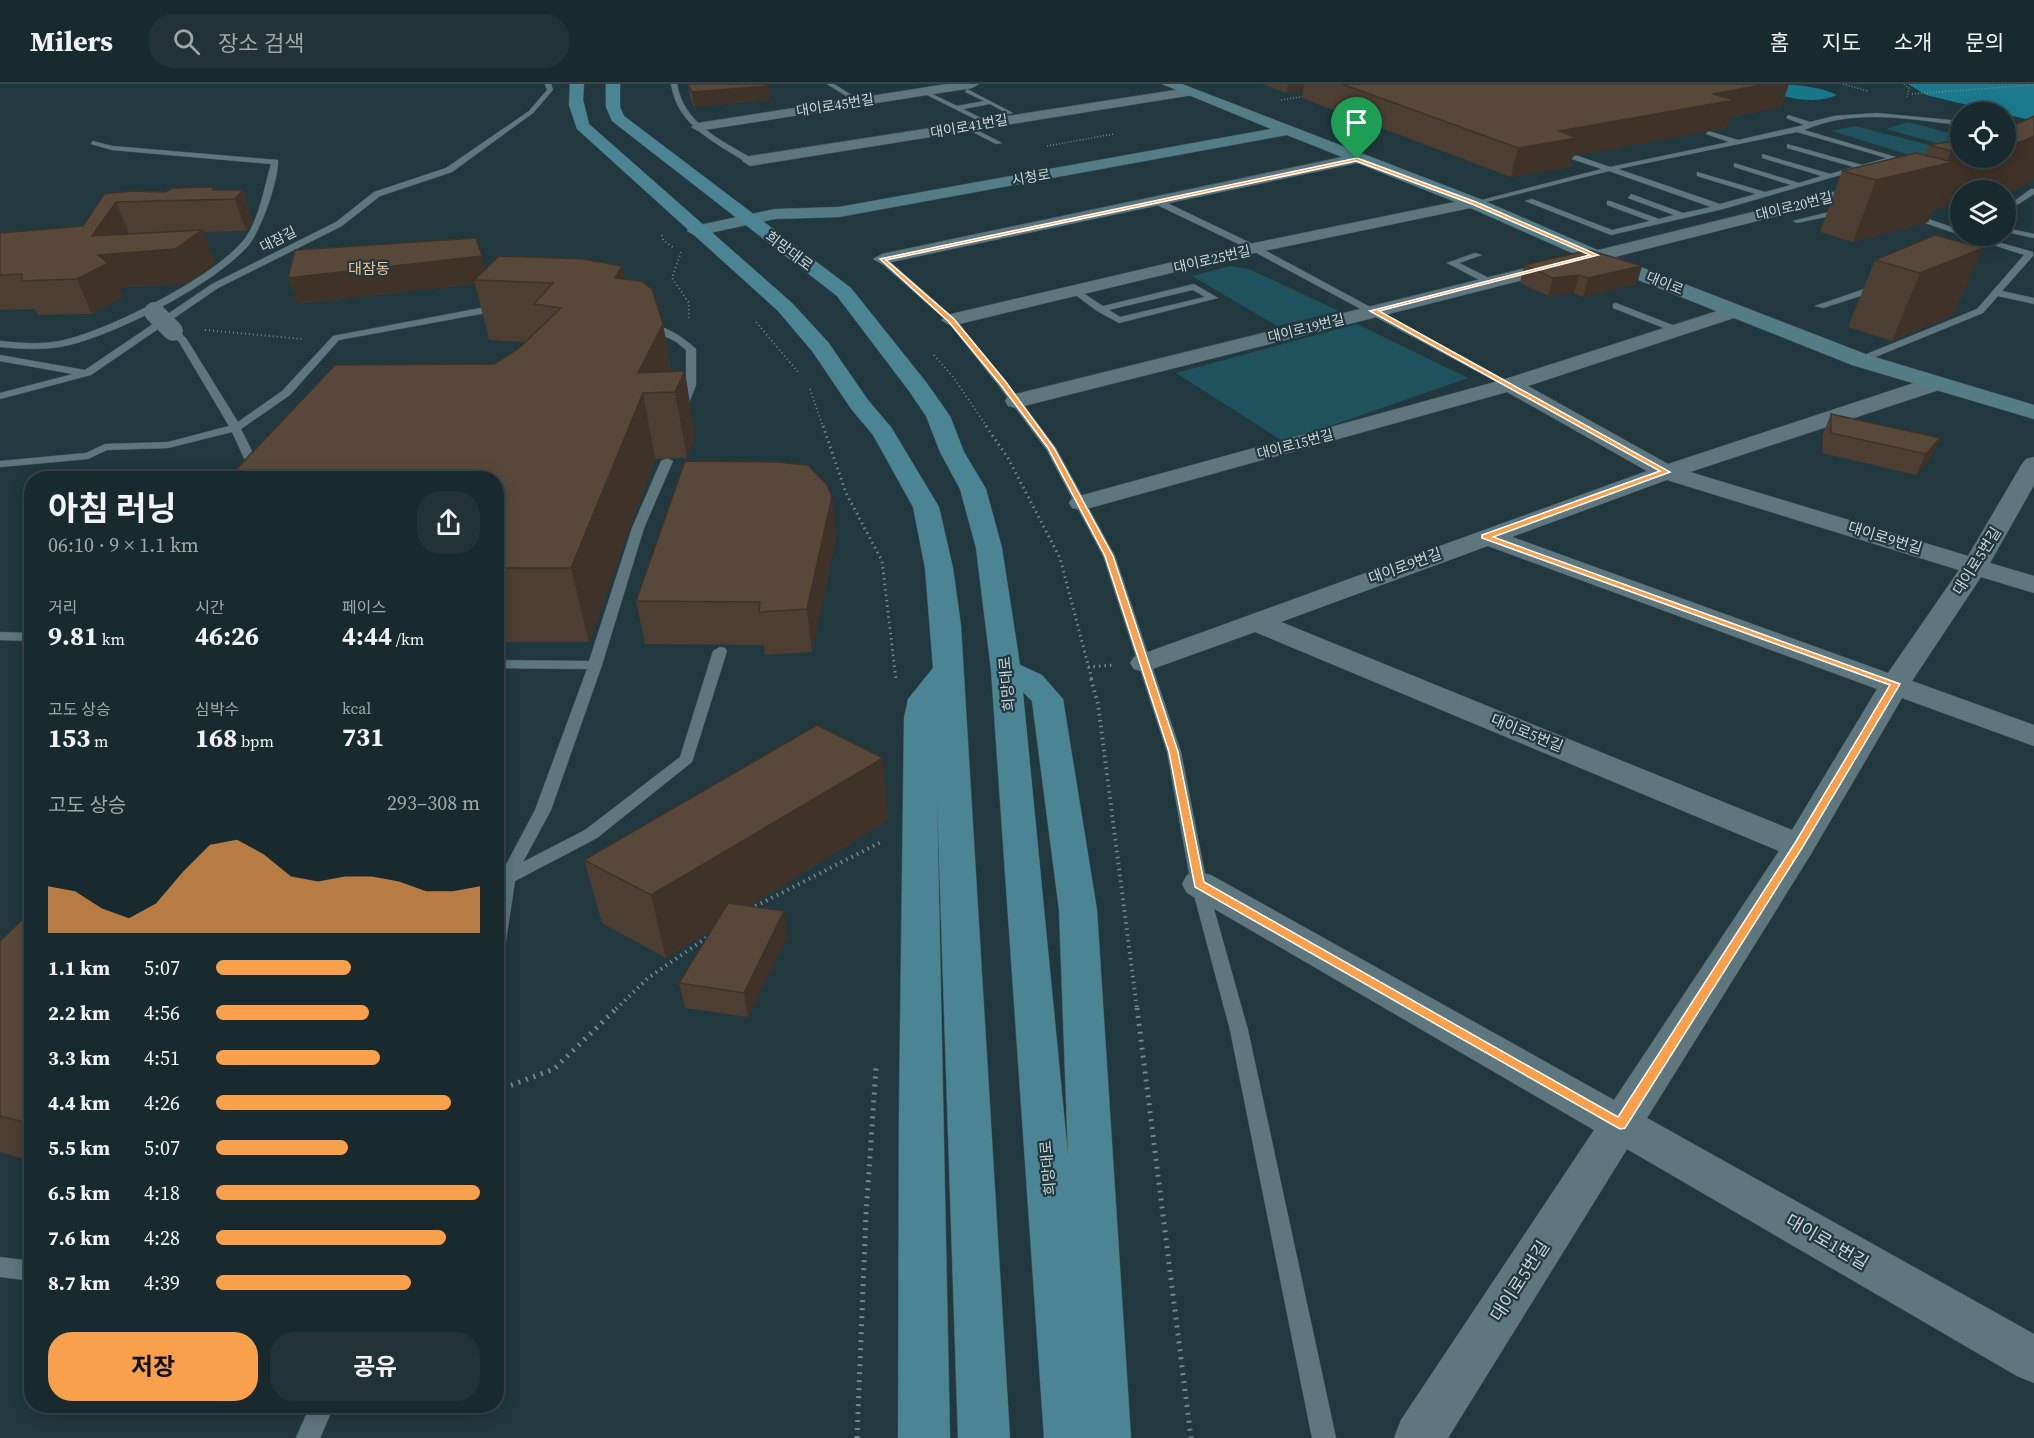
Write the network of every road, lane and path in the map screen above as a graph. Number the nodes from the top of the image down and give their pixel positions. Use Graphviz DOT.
graph roads {
  1 [pos="548,84"];
  2 [pos="577,84"];
  3 [pos="613,84"];
  4 [pos="674,84"];
  5 [pos="830,84"];
  6 [pos="1168,84"];
  7 [pos="2034,85"];
  8 [pos="970,88"];
  9 [pos="924,92"];
  10 [pos="1188,92"];
  11 [pos="1908,95"];
  12 [pos="858,101"];
  13 [pos="991,102"];
  14 [pos="957,108"];
  15 [pos="1010,113"];
  16 [pos="1251,117"];
  17 [pos="1788,117"];
  18 [pos="1950,121"];
  19 [pos="987,123"];
  20 [pos="1222,123"];
  21 [pos="1808,124"];
  22 [pos="698,127"];
  23 [pos="967,128"];
  24 [pos="1797,130"];
  25 [pos="1286,131"];
  26 [pos="1708,133"];
  27 [pos="1737,142"];
  28 [pos="93,143"];
  29 [pos="998,143"];
  30 [pos="1790,146"];
  31 [pos="1765,156"];
  32 [pos="1575,157"];
  33 [pos="1357,159"];
  34 [pos="750,161"];
  35 [pos="1737,165"];
  36 [pos="1861,167"];
  37 [pos="1610,169"];
  38 [pos="1701,174"];
  39 [pos="1830,176"];
  40 [pos="1891,183"];
  41 [pos="1799,185"];
  42 [pos="2034,191"];
  43 [pos="1764,195"];
  44 [pos="1631,196"];
  45 [pos="810,197"];
  46 [pos="1867,200"];
  47 [pos="1529,201"];
  48 [pos="1851,201"];
  49 [pos="1158,202"];
  50 [pos="1474,203"];
  51 [pos="1610,203"];
  52 [pos="2016,203"];
  53 [pos="1720,207"];
  54 [pos="1898,210"];
  55 [pos="1683,216"];
  56 [pos="761,217"];
  57 [pos="1797,221"];
  58 [pos="1659,222"];
  59 [pos="1950,230"];
  60 [pos="696,231"];
  61 [pos="2016,232"];
  62 [pos="661,233"];
  63 [pos="2034,236"];
  64 [pos="2003,246"];
  65 [pos="1254,249"];
  66 [pos="222,254"];
  67 [pos="234,254"];
  68 [pos="1478,255"];
  69 [pos="1595,255"];
  70 [pos="882,259"];
  71 [pos="1490,282"];
  72 [pos="1887,284"];
  73 [pos="1074,291"];
  74 [pos="1997,292"];
  75 [pos="2034,301"];
  76 [pos="1960,305"];
  77 [pos="1616,306"];
  78 [pos="1820,306"];
  79 [pos="1100,309"];
  80 [pos="152,310"];
  81 [pos="509,310"];
  82 [pos="1373,311"];
  83 [pos="1736,311"];
  84 [pos="1980,311"];
  85 [pos="754,319"];
  86 [pos="951,320"];
  87 [pos="637,322"];
  88 [pos="1677,330"];
  89 [pos="173,331"];
  90 [pos="678,339"];
  91 [pos="333,341"];
  92 [pos="0,344"];
  93 [pos="0,358"];
  94 [pos="1860,360"];
  95 [pos="87,373"];
  96 [pos="801,375"];
  97 [pos="808,383"];
  98 [pos="1934,384"];
  99 [pos="1510,385"];
  100 [pos="0,396"];
  101 [pos="1016,401"];
  102 [pos="2034,412"];
  103 [pos="677,418"];
  104 [pos="236,428"];
  105 [pos="667,461"];
  106 [pos="0,463"];
  107 [pos="2034,464"];
  108 [pos="254,471"];
  109 [pos="1666,472"];
  110 [pos="1081,503"];
  111 [pos="1485,537"];
  112 [pos="1975,566"];
  113 [pos="2034,585"];
  114 [pos="1255,622"];
  115 [pos="0,636"];
  116 [pos="24,637"];
  117 [pos="720,651"];
  118 [pos="1144,663"];
  119 [pos="504,664"];
  120 [pos="595,665"];
  121 [pos="947,669"];
  122 [pos="1006,669"];
  123 [pos="1895,684"];
  124 [pos="896,691"];
  125 [pos="2034,736"];
  126 [pos="886,840"];
  127 [pos="1799,846"];
  128 [pos="504,872"];
  129 [pos="504,874"];
  130 [pos="1199,884"];
  131 [pos="742,915"];
  132 [pos="714,933"];
  133 [pos="877,1063"];
  134 [pos="504,1088"];
  135 [pos="1620,1124"];
  136 [pos="0,1267"];
  137 [pos="24,1270"];
  138 [pos="2034,1359"];
  139 [pos="319,1413"];
  140 [pos="308,1438"];
  141 [pos="857,1438"];
  142 [pos="924,1438"];
  143 [pos="984,1438"];
  144 [pos="1070,1438"];
  145 [pos="1105,1438"];
  146 [pos="1324,1438"];
  147 [pos="1419,1438"];
  1 -- 95 [label="lane, 대잠길"];
  2 -- 60 [label="main road"];
  3 -- 56 [label="main road, 희망대로"];
  4 -- 22 [label="lane"];
  5 -- 12 [label="lane"];
  6 -- 10 [label="street, 대이로"];
  7 -- 11 [label="path"];
  8 -- 9 [label="street, 대이로45번길"];
  8 -- 13 [label="lane"];
  9 -- 12 [label="street, 대이로45번길"];
  9 -- 14 [label="lane"];
  10 -- 16 [label="street, 대이로"];
  10 -- 19 [label="street, 대이로41번길"];
  12 -- 22 [label="street, 대이로45번길"];
  13 -- 14 [label="lane"];
  13 -- 15 [label="lane"];
  14 -- 19 [label="lane"];
  16 -- 20 [label="street"];
  16 -- 25 [label="street, 대이로"];
  17 -- 21 [label="lane"];
  18 -- 21 [label="lane"];
  19 -- 23 [label="street, 대이로41번길"];
  21 -- 24 [label="lane"];
  22 -- 34 [label="lane"];
  23 -- 29 [label="lane"];
  23 -- 34 [label="street, 대이로41번길"];
  24 -- 27 [label="lane"];
  24 -- 36 [label="lane"];
  25 -- 33 [label="street, 대이로"];
  25 -- 56 [label="street, 시청로"];
  26 -- 27 [label="lane"];
  27 -- 37 [label="lane"];
  28 -- 67 [label="lane"];
  30 -- 36 [label="lane"];
  31 -- 39 [label="lane"];
  32 -- 37 [label="lane"];
  33 -- 49 [label="street"];
  33 -- 50 [label="street, 대이로"];
  35 -- 41 [label="lane"];
  36 -- 39 [label="lane"];
  37 -- 50 [label="lane"];
  37 -- 53 [label="lane"];
  38 -- 43 [label="lane"];
  39 -- 41 [label="lane"];
  40 -- 48 [label="street, 대이로20번길"];
  41 -- 43 [label="lane"];
  42 -- 52 [label="lane"];
  43 -- 53 [label="lane"];
  44 -- 55 [label="lane"];
  45 -- 56 [label="street, 시청로"];
  46 -- 48 [label="lane"];
  47 -- 58 [label="lane"];
  48 -- 57 [label="lane"];
  48 -- 69 [label="street, 대이로20번길"];
  49 -- 65 [label="lane"];
  49 -- 70 [label="street"];
  50 -- 65 [label="street, 대이로25번길"];
  50 -- 69 [label="street, 대이로"];
  51 -- 58 [label="lane"];
  53 -- 55 [label="lane"];
  54 -- 59 [label="lane"];
  55 -- 58 [label="lane"];
  56 -- 60 [label="street, 시청로"];
  56 -- 122 [label="main road, 희망대로"];
  60 -- 121 [label="main road"];
  61 -- 63 [label="lane"];
  62 -- 90 [label="path"];
  64 -- 74 [label="lane"];
  65 -- 73 [label="street, 대이로25번길"];
  65 -- 82 [label="lane"];
  66 -- 67 [label="lane"];
  67 -- 80 [label="lane"];
  68 -- 71 [label="lane"];
  69 -- 71 [label="street, 대이로19번길"];
  69 -- 83 [label="street, 대이로"];
  70 -- 86 [label="lane"];
  71 -- 82 [label="street, 대이로19번길"];
  72 -- 78 [label="lane"];
  73 -- 79 [label="lane"];
  73 -- 86 [label="street, 대이로25번길"];
  74 -- 75 [label="lane"];
  74 -- 84 [label="lane"];
  76 -- 84 [label="lane"];
  77 -- 88 [label="lane"];
  79 -- 79 [label="lane"];
  80 -- 89 [label="street, bridge"];
  80 -- 92 [label="lane"];
  81 -- 91 [label="lane"];
  82 -- 99 [label="lane"];
  82 -- 101 [label="street, 대이로19번길"];
  83 -- 88 [label="street, 대이로15번길"];
  83 -- 94 [label="street, 대이로"];
  84 -- 94 [label="lane"];
  85 -- 96 [label="path"];
  86 -- 101 [label="lane"];
  87 -- 90 [label="lane"];
  88 -- 99 [label="street, 대이로15번길"];
  89 -- 91 [label="path"];
  89 -- 104 [label="lane"];
  90 -- 103 [label="lane"];
  91 -- 104 [label="lane"];
  93 -- 95 [label="lane"];
  94 -- 98 [label="street, 대이로"];
  95 -- 100 [label="lane, 대잠길"];
  97 -- 124 [label="path"];
  98 -- 102 [label="street, 대이로"];
  98 -- 109 [label="street, 대이로9번길"];
  99 -- 109 [label="street"];
  99 -- 110 [label="street, 대이로15번길"];
  101 -- 110 [label="lane"];
  104 -- 106 [label="lane"];
  104 -- 108 [label="lane"];
  105 -- 120 [label="lane"];
  107 -- 112 [label="street, 대이로5번길"];
  109 -- 111 [label="street, 대이로9번길"];
  109 -- 112 [label="street, 대이로9번길"];
  110 -- 118 [label="lane"];
  111 -- 114 [label="street, 대이로9번길"];
  111 -- 123 [label="street"];
  112 -- 113 [label="street, 대이로9번길"];
  112 -- 123 [label="street, 대이로5번길"];
  114 -- 118 [label="street, 대이로9번길"];
  114 -- 127 [label="street, 대이로5번길"];
  115 -- 116 [label="lane"];
  117 -- 129 [label="lane"];
  118 -- 130 [label="lane"];
  119 -- 120 [label="lane"];
  120 -- 128 [label="lane"];
  121 -- 142 [label="main road"];
  121 -- 143 [label="main road"];
  122 -- 144 [label="main road, 희망대로"];
  122 -- 145 [label="main road"];
  123 -- 125 [label="street"];
  123 -- 127 [label="street, 대이로5번길"];
  126 -- 131 [label="path"];
  127 -- 135 [label="street, 대이로5번길"];
  130 -- 135 [label="street"];
  130 -- 146 [label="lane"];
  132 -- 134 [label="path"];
  133 -- 141 [label="path"];
  135 -- 138 [label="street, 대이로1번길"];
  135 -- 147 [label="street, 대이로5번길"];
  136 -- 137 [label="lane"];
  139 -- 140 [label="lane"];
}
